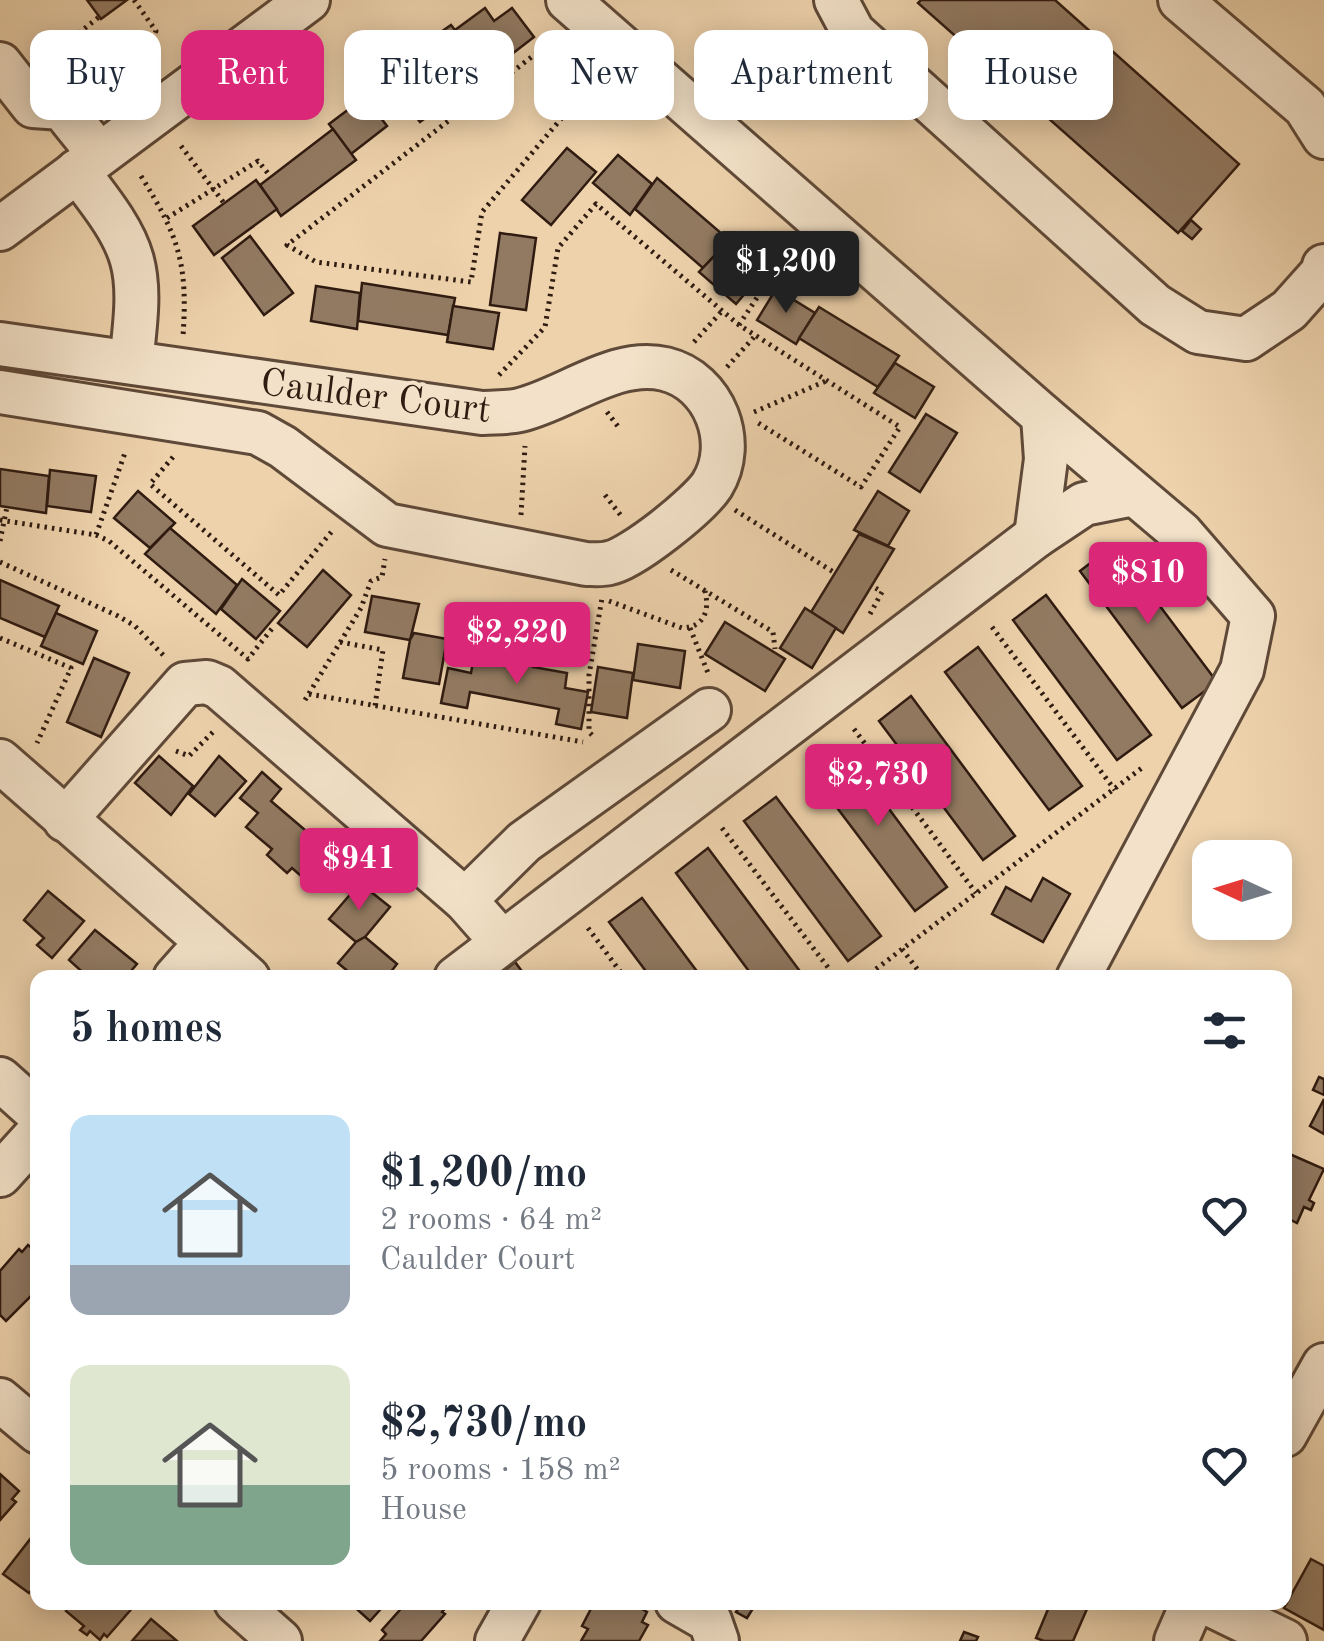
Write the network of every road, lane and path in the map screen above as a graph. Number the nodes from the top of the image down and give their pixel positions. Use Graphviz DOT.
graph roads {
  1 [pos="134,0"];
  2 [pos="568,0"];
  3 [pos="836,0"];
  4 [pos="1180,0"];
  5 [pos="305,1"];
  6 [pos="99,17"];
  7 [pos="82,30"];
  8 [pos="155,30"];
  9 [pos="534,57"];
  10 [pos="0,64"];
  11 [pos="559,120"];
  12 [pos="1324,137"];
  13 [pos="182,146"];
  14 [pos="88,163"];
  15 [pos="141,176"];
  16 [pos="270,177"];
  17 [pos="215,190"];
  18 [pos="224,203"];
  19 [pos="167,218"];
  20 [pos="0,228"];
  21 [pos="787,252"];
  22 [pos="1324,266"];
  23 [pos="722,311"];
  24 [pos="739,325"];
  25 [pos="755,336"];
  26 [pos="183,339"];
  27 [pos="0,344"];
  28 [pos="692,345"];
  29 [pos="131,362"];
  30 [pos="725,369"];
  31 [pos="827,380"];
  32 [pos="491,384"];
  33 [pos="0,392"];
  34 [pos="606,410"];
  35 [pos="1043,416"];
  36 [pos="620,429"];
  37 [pos="526,440"];
  38 [pos="129,442"];
  39 [pos="180,449"];
  40 [pos="1134,494"];
  41 [pos="606,496"];
  42 [pos="7,507"];
  43 [pos="733,508"];
  44 [pos="624,520"];
  45 [pos="3,521"];
  46 [pos="520,523"];
  47 [pos="334,528"];
  48 [pos="96,535"];
  49 [pos="1036,536"];
  50 [pos="0,540"];
  51 [pos="385,558"];
  52 [pos="0,562"];
  53 [pos="664,565"];
  54 [pos="834,574"];
  55 [pos="705,590"];
  56 [pos="274,626"];
  57 [pos="992,627"];
  58 [pos="690,628"];
  59 [pos="0,638"];
  60 [pos="340,642"];
  61 [pos="775,650"];
  62 [pos="168,660"];
  63 [pos="709,692"];
  64 [pos="375,706"];
  65 [pos="219,726"];
  66 [pos="854,729"];
  67 [pos="592,735"];
  68 [pos="583,742"];
  69 [pos="170,746"];
  70 [pos="18,752"];
  71 [pos="1143,767"];
  72 [pos="1114,790"];
  73 [pos="65,820"];
  74 [pos="722,828"];
  75 [pos="976,893"];
  76 [pos="465,900"];
  77 [pos="588,928"];
  78 [pos="206,942"];
  79 [pos="502,942"];
  80 [pos="902,949"];
  81 [pos="182,970"];
  82 [pos="239,970"];
  83 [pos="466,970"];
  84 [pos="619,970"];
  85 [pos="830,970"];
  86 [pos="874,970"];
  87 [pos="918,970"];
  88 [pos="1082,970"];
  89 [pos="0,1079"];
  90 [pos="30,1106"];
  91 [pos="30,1141"];
  92 [pos="0,1174"];
  93 [pos="1324,1365"];
  94 [pos="0,1400"];
  95 [pos="1292,1422"];
  96 [pos="30,1425"];
  97 [pos="245,1610"];
  98 [pos="514,1610"];
  99 [pos="691,1610"];
  100 [pos="1190,1610"];
  101 [pos="1221,1610"];
  102 [pos="280,1641"];
  103 [pos="497,1641"];
  104 [pos="716,1641"];
  105 [pos="1176,1641"];
  106 [pos="1285,1641"];
  1 -- 8 [label="path"];
  2 -- 35 [label="street"];
  3 -- 22 [label="street"];
  4 -- 12 [label="street"];
  5 -- 14 [label="street"];
  6 -- 7 [label="path"];
  9 -- 11 [label="path"];
  10 -- 14 [label="street"];
  13 -- 17 [label="path"];
  14 -- 20 [label="street"];
  14 -- 29 [label="street"];
  15 -- 19 [label="path"];
  16 -- 17 [label="path"];
  17 -- 18 [label="path"];
  17 -- 19 [label="path"];
  19 -- 26 [label="path"];
  21 -- 24 [label="path"];
  23 -- 24 [label="path"];
  23 -- 28 [label="path"];
  23 -- 32 [label="path"];
  24 -- 25 [label="path"];
  25 -- 30 [label="path"];
  25 -- 31 [label="path"];
  27 -- 29 [label="street, Caulder Court"];
  29 -- 33 [label="street, Caulder Court"];
  31 -- 31 [label="path"];
  34 -- 36 [label="path"];
  35 -- 40 [label="street"];
  35 -- 49 [label="street"];
  37 -- 46 [label="path"];
  38 -- 48 [label="path"];
  39 -- 47 [label="path"];
  40 -- 49 [label="street"];
  40 -- 88 [label="street"];
  41 -- 44 [label="path"];
  42 -- 45 [label="path"];
  43 -- 54 [label="path"];
  45 -- 48 [label="path"];
  45 -- 50 [label="path"];
  48 -- 56 [label="path"];
  49 -- 79 [label="street"];
  51 -- 60 [label="path"];
  52 -- 62 [label="path"];
  53 -- 55 [label="path"];
  55 -- 58 [label="path"];
  55 -- 61 [label="path"];
  57 -- 72 [label="path"];
  58 -- 63 [label="path"];
  58 -- 67 [label="path"];
  59 -- 70 [label="path"];
  60 -- 64 [label="path"];
  60 -- 64 [label="path"];
  63 -- 76 [label="street"];
  64 -- 68 [label="path"];
  65 -- 69 [label="path"];
  66 -- 75 [label="path"];
  70 -- 73 [label="street"];
  71 -- 72 [label="path"];
  72 -- 75 [label="path"];
  73 -- 76 [label="street"];
  73 -- 78 [label="street"];
  74 -- 85 [label="path"];
  75 -- 80 [label="path"];
  76 -- 79 [label="street"];
  77 -- 84 [label="path"];
  78 -- 81 [label="street"];
  78 -- 82 [label="street"];
  79 -- 83 [label="street"];
  80 -- 86 [label="path"];
  80 -- 87 [label="path"];
  89 -- 90 [label="street"];
  91 -- 92 [label="street"];
  93 -- 95 [label="street"];
  94 -- 96 [label="street"];
  97 -- 102 [label="street"];
  98 -- 103 [label="street"];
  99 -- 104 [label="street"];
  100 -- 105 [label="street"];
  101 -- 106 [label="street"];
}
